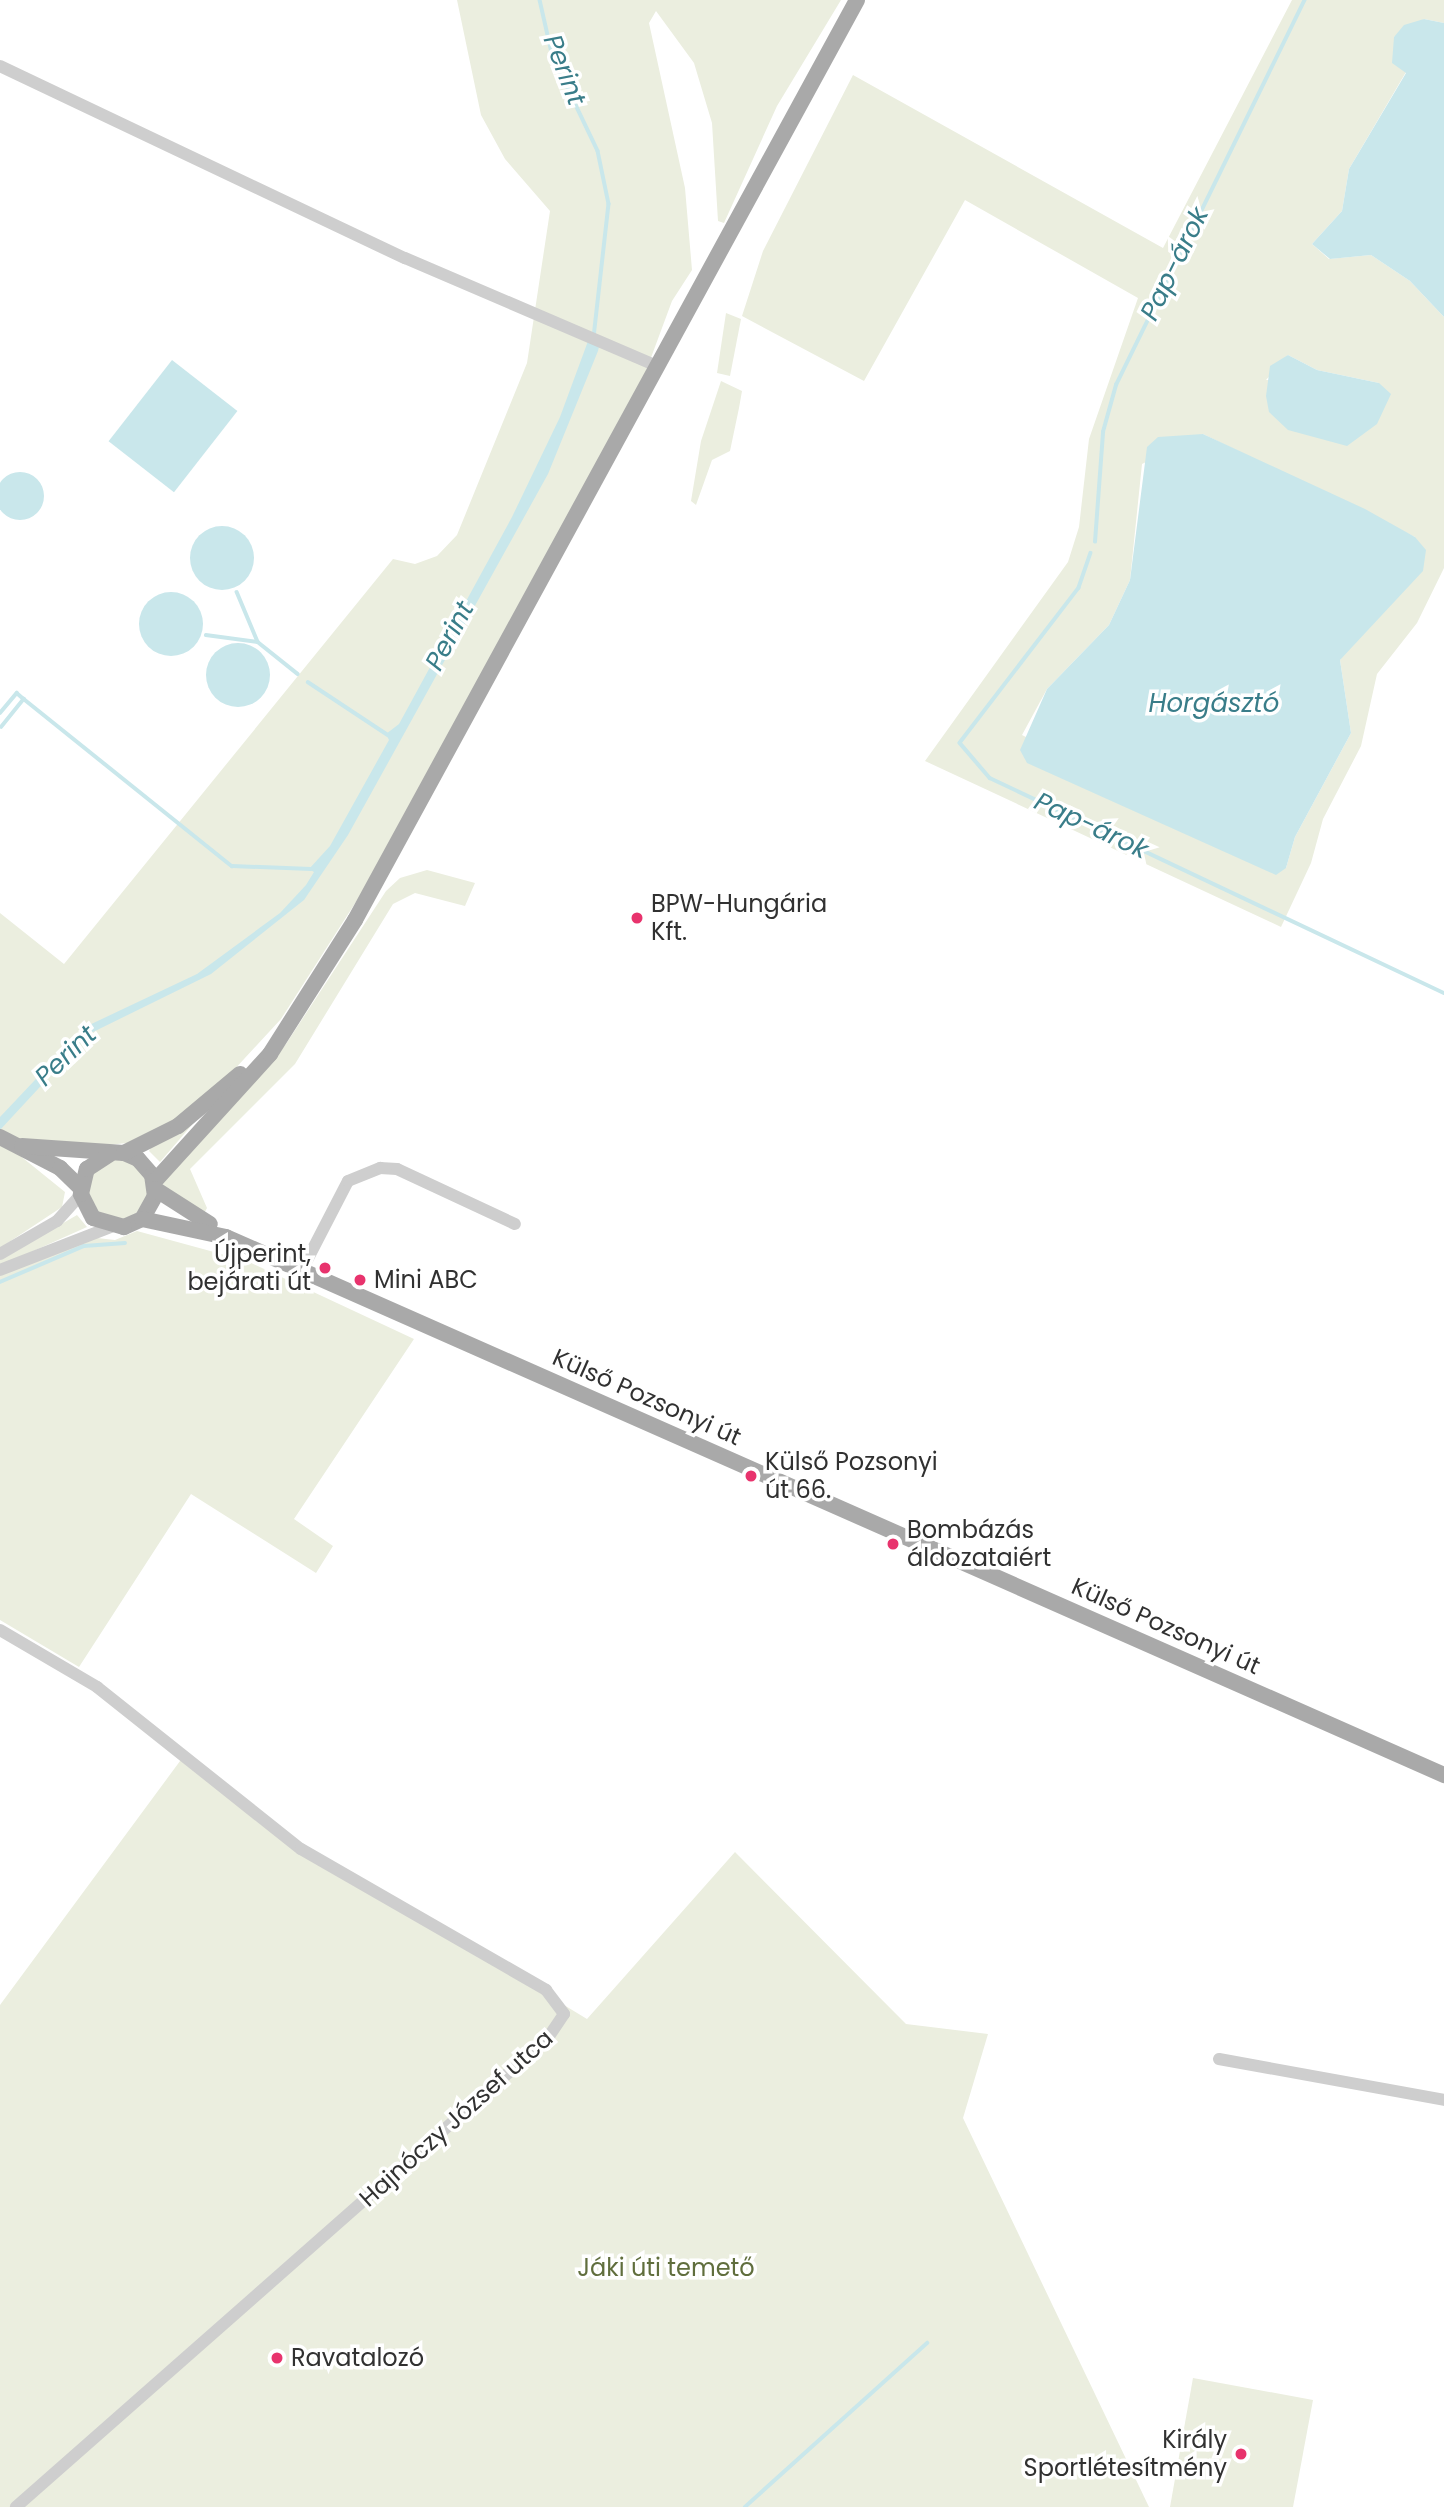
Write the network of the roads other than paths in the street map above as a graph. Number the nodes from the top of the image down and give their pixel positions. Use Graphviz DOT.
graph roads {
  1 [pos="857,0"];
  2 [pos="0,66"];
  3 [pos="659,367"];
  4 [pos="302,1004"];
  5 [pos="0,1137"];
  6 [pos="22,1146"];
  7 [pos="117,1153"];
  8 [pos="155,1186"];
  9 [pos="81,1191"];
  10 [pos="142,1219"];
  11 [pos="515,1224"];
  12 [pos="111,1227"];
  13 [pos="255,1249"];
  14 [pos="0,1254"];
  15 [pos="0,1270"];
  16 [pos="302,1270"];
  17 [pos="0,1630"];
  18 [pos="1444,1775"];
  19 [pos="1219,2059"];
  20 [pos="1444,2100"];
  21 [pos="16,2507"];
  1 -- 3 [label="main road"];
  2 -- 3 [label="street"];
  3 -- 4 [label="main road"];
  4 -- 7 [label="main road"];
  4 -- 8 [label="main road"];
  5 -- 6 [label="main road"];
  6 -- 7 [label="main road"];
  6 -- 9 [label="main road"];
  7 -- 8 [label="main road"];
  7 -- 9 [label="main road"];
  8 -- 10 [label="main road"];
  8 -- 13 [label="main road"];
  9 -- 12 [label="main road"];
  9 -- 14 [label="street"];
  10 -- 12 [label="main road"];
  10 -- 13 [label="main road"];
  11 -- 16 [label="street"];
  12 -- 15 [label="street"];
  13 -- 16 [label="main road, Külső Pozsonyi út"];
  16 -- 18 [label="main road, Külső Pozsonyi út"];
  17 -- 21 [label="street, Hajnóczy József utca"];
  19 -- 20 [label="street"];
}
